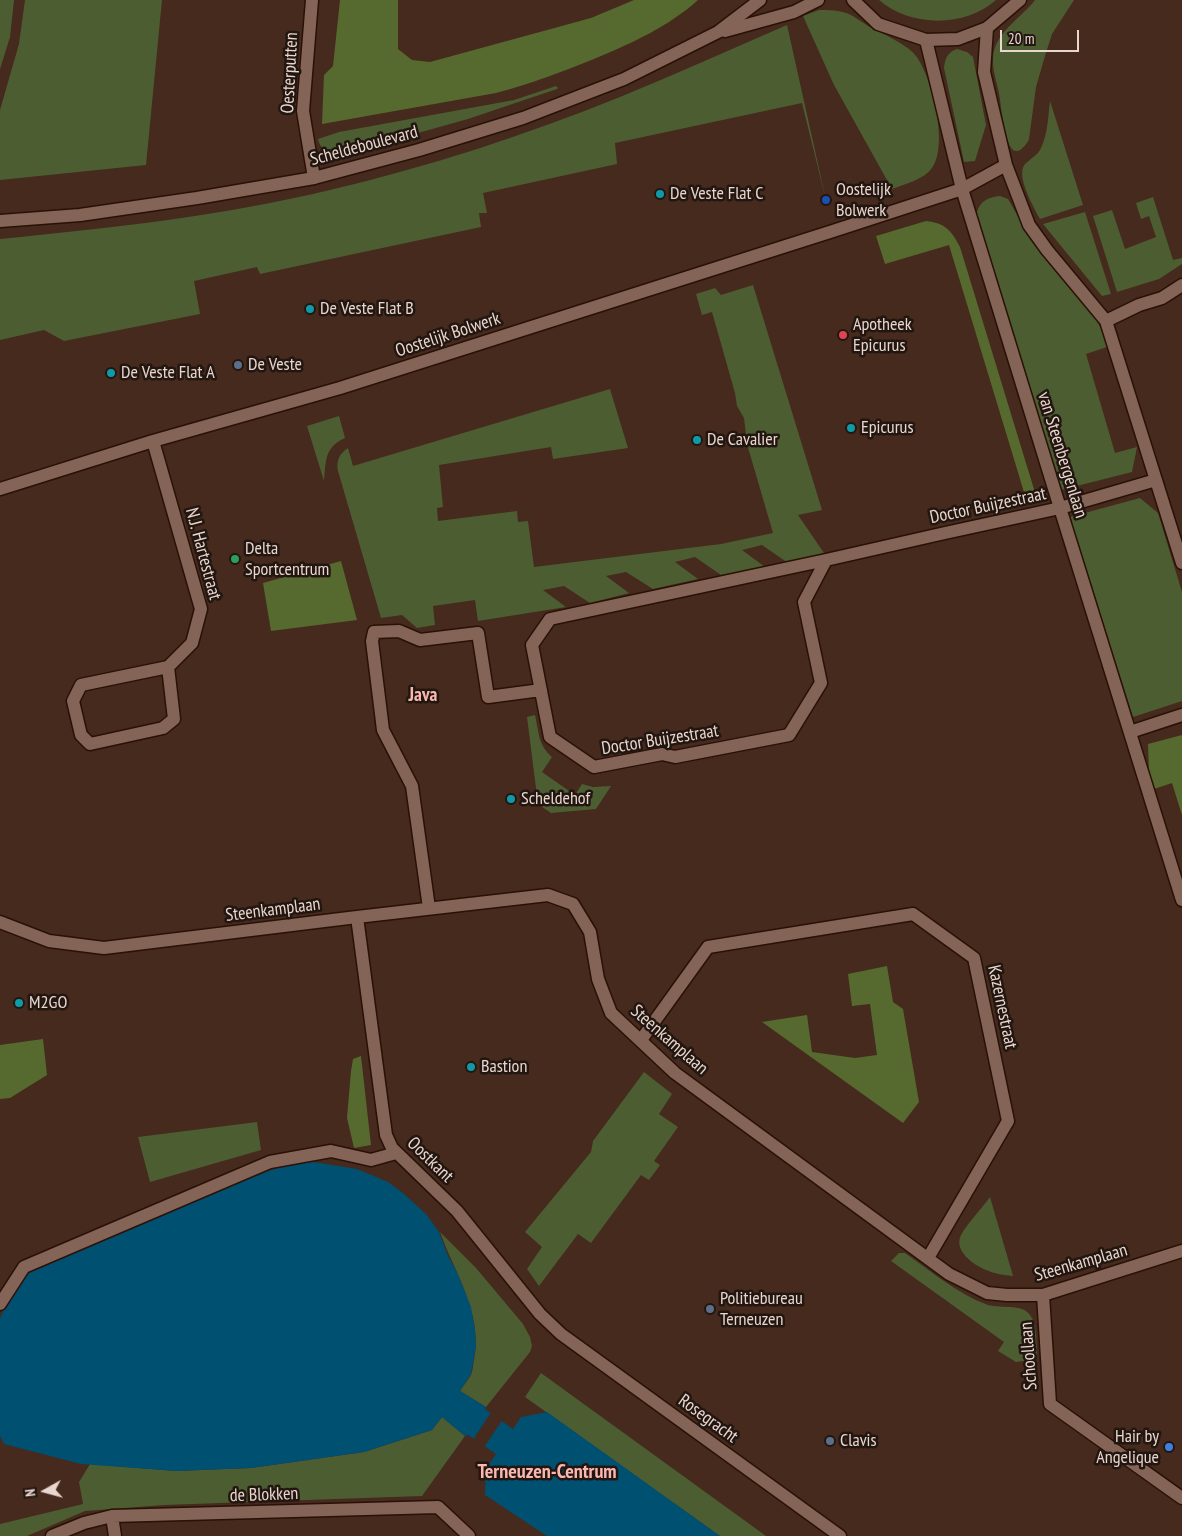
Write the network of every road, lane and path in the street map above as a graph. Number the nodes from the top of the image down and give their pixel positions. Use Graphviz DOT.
graph roads {
  1 [pos="312,0"];
  2 [pos="760,0"];
  3 [pos="818,0"];
  4 [pos="853,0"];
  5 [pos="1020,0"];
  6 [pos="987,28"];
  7 [pos="718,32"];
  8 [pos="926,40"];
  9 [pos="1006,165"];
  10 [pos="314,178"];
  11 [pos="962,189"];
  12 [pos="0,221"];
  13 [pos="1182,285"];
  14 [pos="1106,321"];
  15 [pos="153,442"];
  16 [pos="1156,480"];
  17 [pos="0,489"];
  18 [pos="1060,508"];
  19 [pos="826,560"];
  20 [pos="1182,562"];
  21 [pos="168,666"];
  22 [pos="541,690"];
  23 [pos="1182,715"];
  24 [pos="1130,732"];
  25 [pos="1182,900"];
  26 [pos="430,908"];
  27 [pos="357,916"];
  28 [pos="0,922"];
  29 [pos="641,1040"];
  30 [pos="396,1153"];
  31 [pos="1182,1251"];
  32 [pos="928,1258"];
  33 [pos="1043,1295"];
  34 [pos="0,1304"];
  35 [pos="557,1330"];
  36 [pos="1182,1498"];
  37 [pos="112,1516"];
  38 [pos="468,1535"];
  39 [pos="52,1536"];
  40 [pos="115,1536"];
  41 [pos="840,1536"];
  1 -- 10 [label="street, Oesterputten"];
  2 -- 7 [label="street, Scheldeboulevard"];
  3 -- 7 [label="street, Scheldeboulevard"];
  4 -- 8 [label="street"];
  5 -- 6 [label="street"];
  6 -- 8 [label="street"];
  6 -- 9 [label="street"];
  7 -- 10 [label="street, Scheldeboulevard"];
  8 -- 11 [label="street, van Steenbergenlaan"];
  9 -- 11 [label="street"];
  9 -- 14 [label="street"];
  10 -- 12 [label="street, Scheldeboulevard"];
  11 -- 15 [label="street, Oostelijk Bolwerk"];
  11 -- 18 [label="street, van Steenbergenlaan"];
  13 -- 14 [label="street"];
  14 -- 16 [label="street"];
  15 -- 17 [label="street, Oostelijk Bolwerk"];
  15 -- 21 [label="street, N.J. Hartestraat"];
  16 -- 18 [label="street, Doctor Buijzestraat"];
  16 -- 20 [label="street"];
  18 -- 19 [label="street, Doctor Buijzestraat"];
  18 -- 24 [label="street, van Steenbergenlaan"];
  19 -- 22 [label="street, Doctor Buijzestraat"];
  19 -- 22 [label="street, Doctor Buijzestraat"];
  21 -- 21 [label="street"];
  22 -- 26 [label="street"];
  23 -- 24 [label="street"];
  24 -- 25 [label="street, van Steenbergenlaan"];
  26 -- 27 [label="street, Steenkamplaan"];
  26 -- 29 [label="street, Steenkamplaan"];
  27 -- 28 [label="street, Steenkamplaan"];
  27 -- 30 [label="street, Oostkant"];
  29 -- 32 [label="street, Steenkamplaan"];
  29 -- 32 [label="street, Kazernestraat"];
  30 -- 34 [label="street"];
  30 -- 35 [label="street, Oostkant"];
  31 -- 33 [label="street, Steenkamplaan"];
  32 -- 33 [label="street, Steenkamplaan"];
  33 -- 36 [label="street, Schoollaan"];
  35 -- 41 [label="street, Rosegracht"];
  37 -- 38 [label="street, de Blokken"];
  37 -- 39 [label="street, de Blokken"];
  37 -- 40 [label="street"];
}
